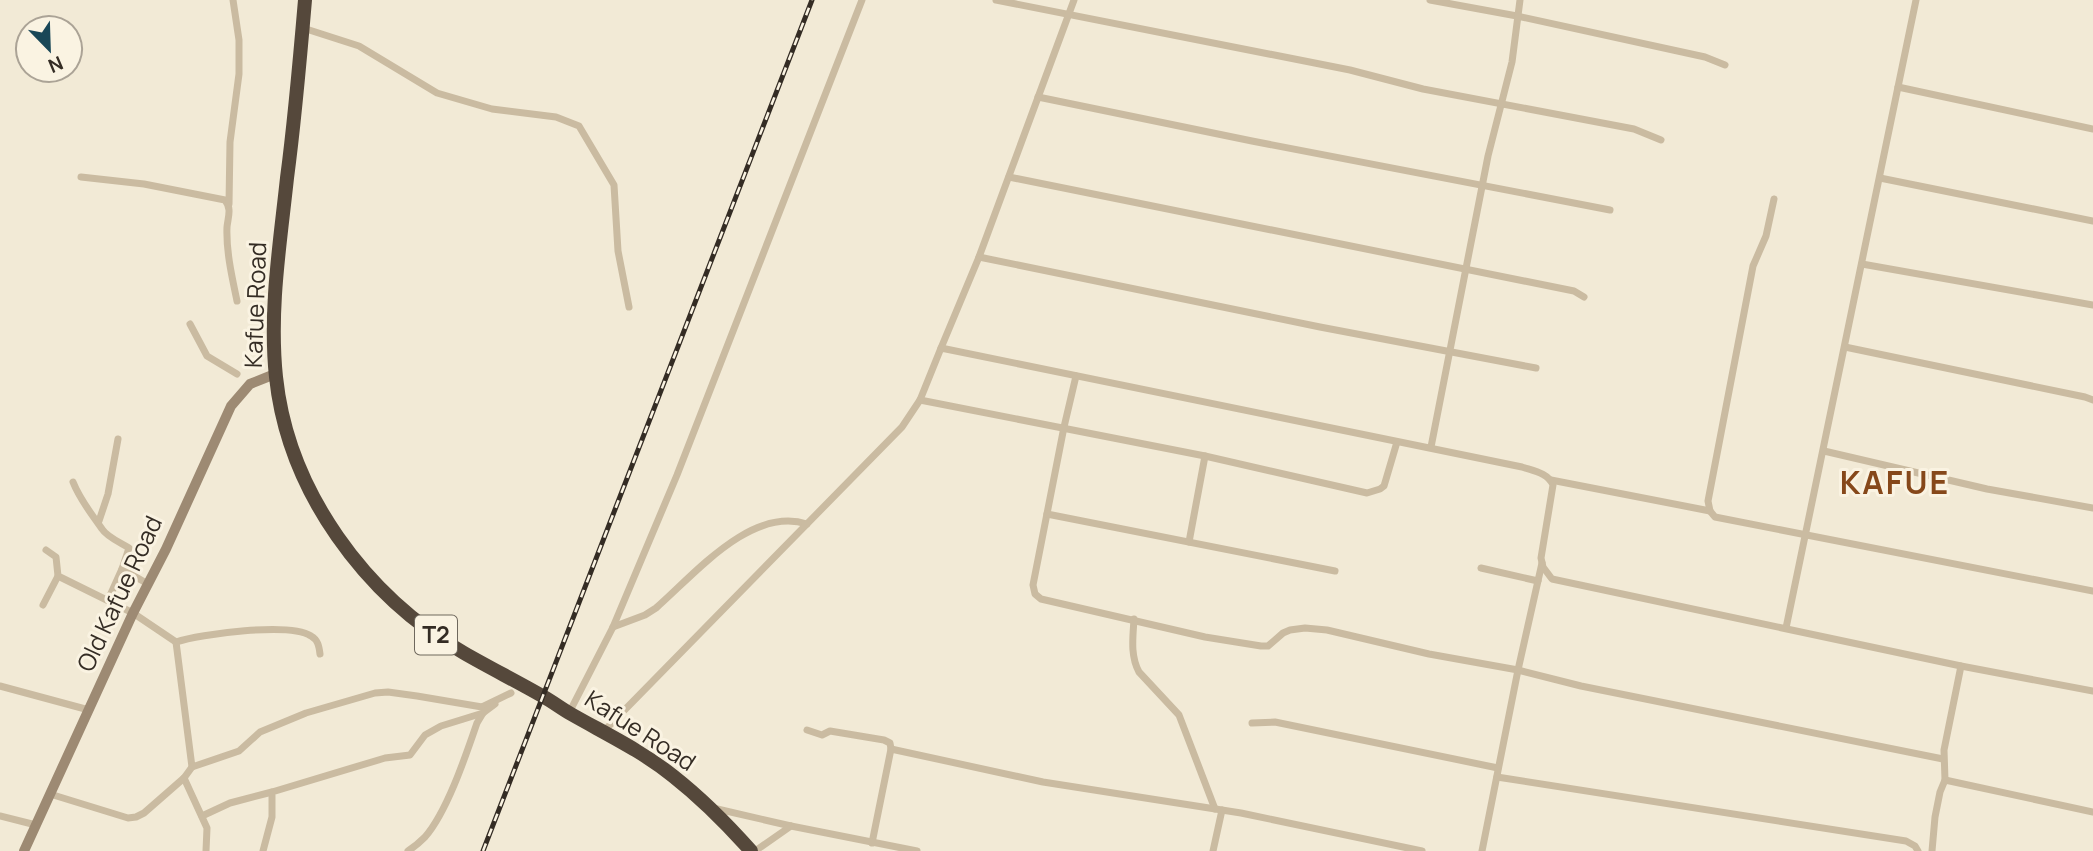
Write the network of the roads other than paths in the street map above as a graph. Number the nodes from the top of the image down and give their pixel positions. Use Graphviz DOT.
graph roads {
  1 [pos="233,0"];
  2 [pos="305,0"];
  3 [pos="862,0"];
  4 [pos="996,0"];
  5 [pos="1074,0"];
  6 [pos="1430,0"];
  7 [pos="1520,0"];
  8 [pos="1916,0"];
  9 [pos="1069,16"];
  10 [pos="1517,16"];
  11 [pos="303,27"];
  12 [pos="1725,65"];
  13 [pos="1898,87"];
  14 [pos="1038,97"];
  15 [pos="1501,103"];
  16 [pos="2093,129"];
  17 [pos="1661,140"];
  18 [pos="81,177"];
  19 [pos="1009,177"];
  20 [pos="1880,178"];
  21 [pos="1483,185"];
  22 [pos="1774,200"];
  23 [pos="229,204"];
  24 [pos="1610,210"];
  25 [pos="2093,221"];
  26 [pos="979,257"];
  27 [pos="1863,264"];
  28 [pos="1467,268"];
  29 [pos="1584,297"];
  30 [pos="237,301"];
  31 [pos="2093,305"];
  32 [pos="629,307"];
  33 [pos="190,324"];
  34 [pos="1845,347"];
  35 [pos="941,348"];
  36 [pos="1448,352"];
  37 [pos="1536,369"];
  38 [pos="237,374"];
  39 [pos="275,374"];
  40 [pos="1076,376"];
  41 [pos="920,400"];
  42 [pos="2093,400"];
  43 [pos="1064,428"];
  44 [pos="118,439"];
  45 [pos="1398,442"];
  46 [pos="1431,447"];
  47 [pos="1824,451"];
  48 [pos="1205,456"];
  49 [pos="1551,480"];
  50 [pos="73,482"];
  51 [pos="2093,508"];
  52 [pos="1710,511"];
  53 [pos="1047,514"];
  54 [pos="99,521"];
  55 [pos="807,524"];
  56 [pos="1807,535"];
  57 [pos="1189,542"];
  58 [pos="46,550"];
  59 [pos="1542,562"];
  60 [pos="1481,568"];
  61 [pos="122,569"];
  62 [pos="1335,571"];
  63 [pos="58,576"];
  64 [pos="1538,581"];
  65 [pos="148,584"];
  66 [pos="2093,591"];
  67 [pos="108,600"];
  68 [pos="43,605"];
  69 [pos="133,613"];
  70 [pos="1134,619"];
  71 [pos="612,627"];
  72 [pos="1786,628"];
  73 [pos="176,642"];
  74 [pos="320,654"];
  75 [pos="1961,666"];
  76 [pos="1518,670"];
  77 [pos="0,685"];
  78 [pos="517,690"];
  79 [pos="2093,691"];
  80 [pos="89,710"];
  81 [pos="483,713"];
  82 [pos="569,713"];
  83 [pos="1252,723"];
  84 [pos="807,730"];
  85 [pos="603,732"];
  86 [pos="891,749"];
  87 [pos="1943,759"];
  88 [pos="192,767"];
  89 [pos="1497,772"];
  90 [pos="184,778"];
  91 [pos="1945,780"];
  92 [pos="272,792"];
  93 [pos="50,794"];
  94 [pos="709,807"];
  95 [pos="1219,810"];
  96 [pos="2093,812"];
  97 [pos="0,816"];
  98 [pos="202,816"];
  99 [pos="36,825"];
  100 [pos="791,826"];
  101 [pos="872,843"];
  102 [pos="758,850"];
  103 [pos="24,851"];
  104 [pos="206,851"];
  105 [pos="263,851"];
  106 [pos="408,851"];
  107 [pos="917,851"];
  108 [pos="1213,851"];
  109 [pos="1422,851"];
  110 [pos="1482,851"];
  111 [pos="1918,851"];
  112 [pos="1932,851"];
  1 -- 23 [label="street"];
  2 -- 11 [label="highway, Kafue Road / T2"];
  3 -- 71 [label="street"];
  4 -- 9 [label="street"];
  5 -- 9 [label="street"];
  6 -- 10 [label="street"];
  7 -- 10 [label="street"];
  8 -- 13 [label="street"];
  9 -- 14 [label="street"];
  9 -- 15 [label="street"];
  10 -- 12 [label="street"];
  10 -- 15 [label="street"];
  11 -- 32 [label="street"];
  11 -- 39 [label="highway, Kafue Road / T2"];
  13 -- 16 [label="street"];
  13 -- 20 [label="street"];
  14 -- 19 [label="street"];
  14 -- 21 [label="street"];
  15 -- 17 [label="street"];
  15 -- 21 [label="street"];
  18 -- 23 [label="street"];
  19 -- 26 [label="street"];
  19 -- 28 [label="street"];
  20 -- 25 [label="street"];
  20 -- 27 [label="street"];
  21 -- 24 [label="street"];
  21 -- 28 [label="street"];
  22 -- 52 [label="street"];
  23 -- 30 [label="street"];
  26 -- 35 [label="street"];
  26 -- 36 [label="street"];
  27 -- 31 [label="street"];
  27 -- 34 [label="street"];
  28 -- 29 [label="street"];
  28 -- 36 [label="street"];
  33 -- 38 [label="street"];
  34 -- 42 [label="street"];
  34 -- 47 [label="street"];
  35 -- 40 [label="street"];
  35 -- 41 [label="street"];
  36 -- 37 [label="street"];
  36 -- 46 [label="street"];
  39 -- 65 [label="street, Old Kafue Road"];
  39 -- 78 [label="highway, Kafue Road / T2"];
  40 -- 43 [label="street"];
  40 -- 45 [label="street"];
  41 -- 43 [label="street"];
  41 -- 55 [label="street"];
  43 -- 48 [label="street"];
  43 -- 53 [label="street"];
  44 -- 54 [label="street"];
  45 -- 46 [label="street"];
  45 -- 48 [label="street"];
  46 -- 49 [label="street"];
  47 -- 51 [label="street"];
  47 -- 56 [label="street"];
  48 -- 57 [label="street"];
  49 -- 52 [label="street"];
  49 -- 59 [label="street"];
  50 -- 54 [label="street"];
  52 -- 56 [label="street"];
  53 -- 57 [label="street"];
  53 -- 70 [label="street"];
  54 -- 61 [label="street"];
  55 -- 71 [label="street"];
  55 -- 85 [label="street"];
  56 -- 66 [label="street"];
  56 -- 72 [label="street"];
  57 -- 62 [label="street"];
  58 -- 63 [label="street"];
  59 -- 64 [label="street"];
  59 -- 72 [label="street"];
  60 -- 64 [label="street"];
  61 -- 65 [label="street"];
  61 -- 67 [label="street"];
  63 -- 67 [label="street"];
  63 -- 68 [label="street"];
  64 -- 76 [label="street"];
  65 -- 69 [label="street, Old Kafue Road"];
  67 -- 69 [label="street"];
  69 -- 73 [label="street"];
  69 -- 80 [label="street, Old Kafue Road"];
  70 -- 76 [label="street"];
  70 -- 95 [label="street"];
  71 -- 82 [label="street"];
  72 -- 75 [label="street"];
  73 -- 74 [label="street"];
  73 -- 88 [label="street"];
  75 -- 79 [label="street"];
  75 -- 87 [label="street"];
  76 -- 87 [label="street"];
  76 -- 89 [label="street"];
  77 -- 80 [label="street"];
  78 -- 81 [label="street"];
  78 -- 82 [label="highway, Kafue Road / T2"];
  78 -- 88 [label="street"];
  80 -- 93 [label="street, Old Kafue Road"];
  81 -- 92 [label="street"];
  81 -- 106 [label="street"];
  82 -- 85 [label="highway, Kafue Road / T2"];
  83 -- 89 [label="street"];
  84 -- 86 [label="street"];
  85 -- 94 [label="highway, Kafue Road / T2"];
  86 -- 95 [label="street"];
  86 -- 101 [label="street"];
  87 -- 91 [label="street"];
  88 -- 90 [label="street"];
  89 -- 110 [label="street"];
  89 -- 111 [label="street"];
  90 -- 93 [label="street"];
  90 -- 98 [label="street"];
  91 -- 96 [label="street"];
  91 -- 112 [label="street"];
  92 -- 98 [label="street"];
  92 -- 105 [label="street"];
  93 -- 99 [label="street, Old Kafue Road"];
  94 -- 100 [label="street"];
  94 -- 102 [label="highway, Kafue Road / T2"];
  95 -- 108 [label="street"];
  95 -- 109 [label="street"];
  97 -- 99 [label="street"];
  98 -- 104 [label="street"];
  99 -- 103 [label="street, Old Kafue Road"];
  100 -- 101 [label="street"];
  100 -- 102 [label="street"];
  101 -- 107 [label="street"];
}
